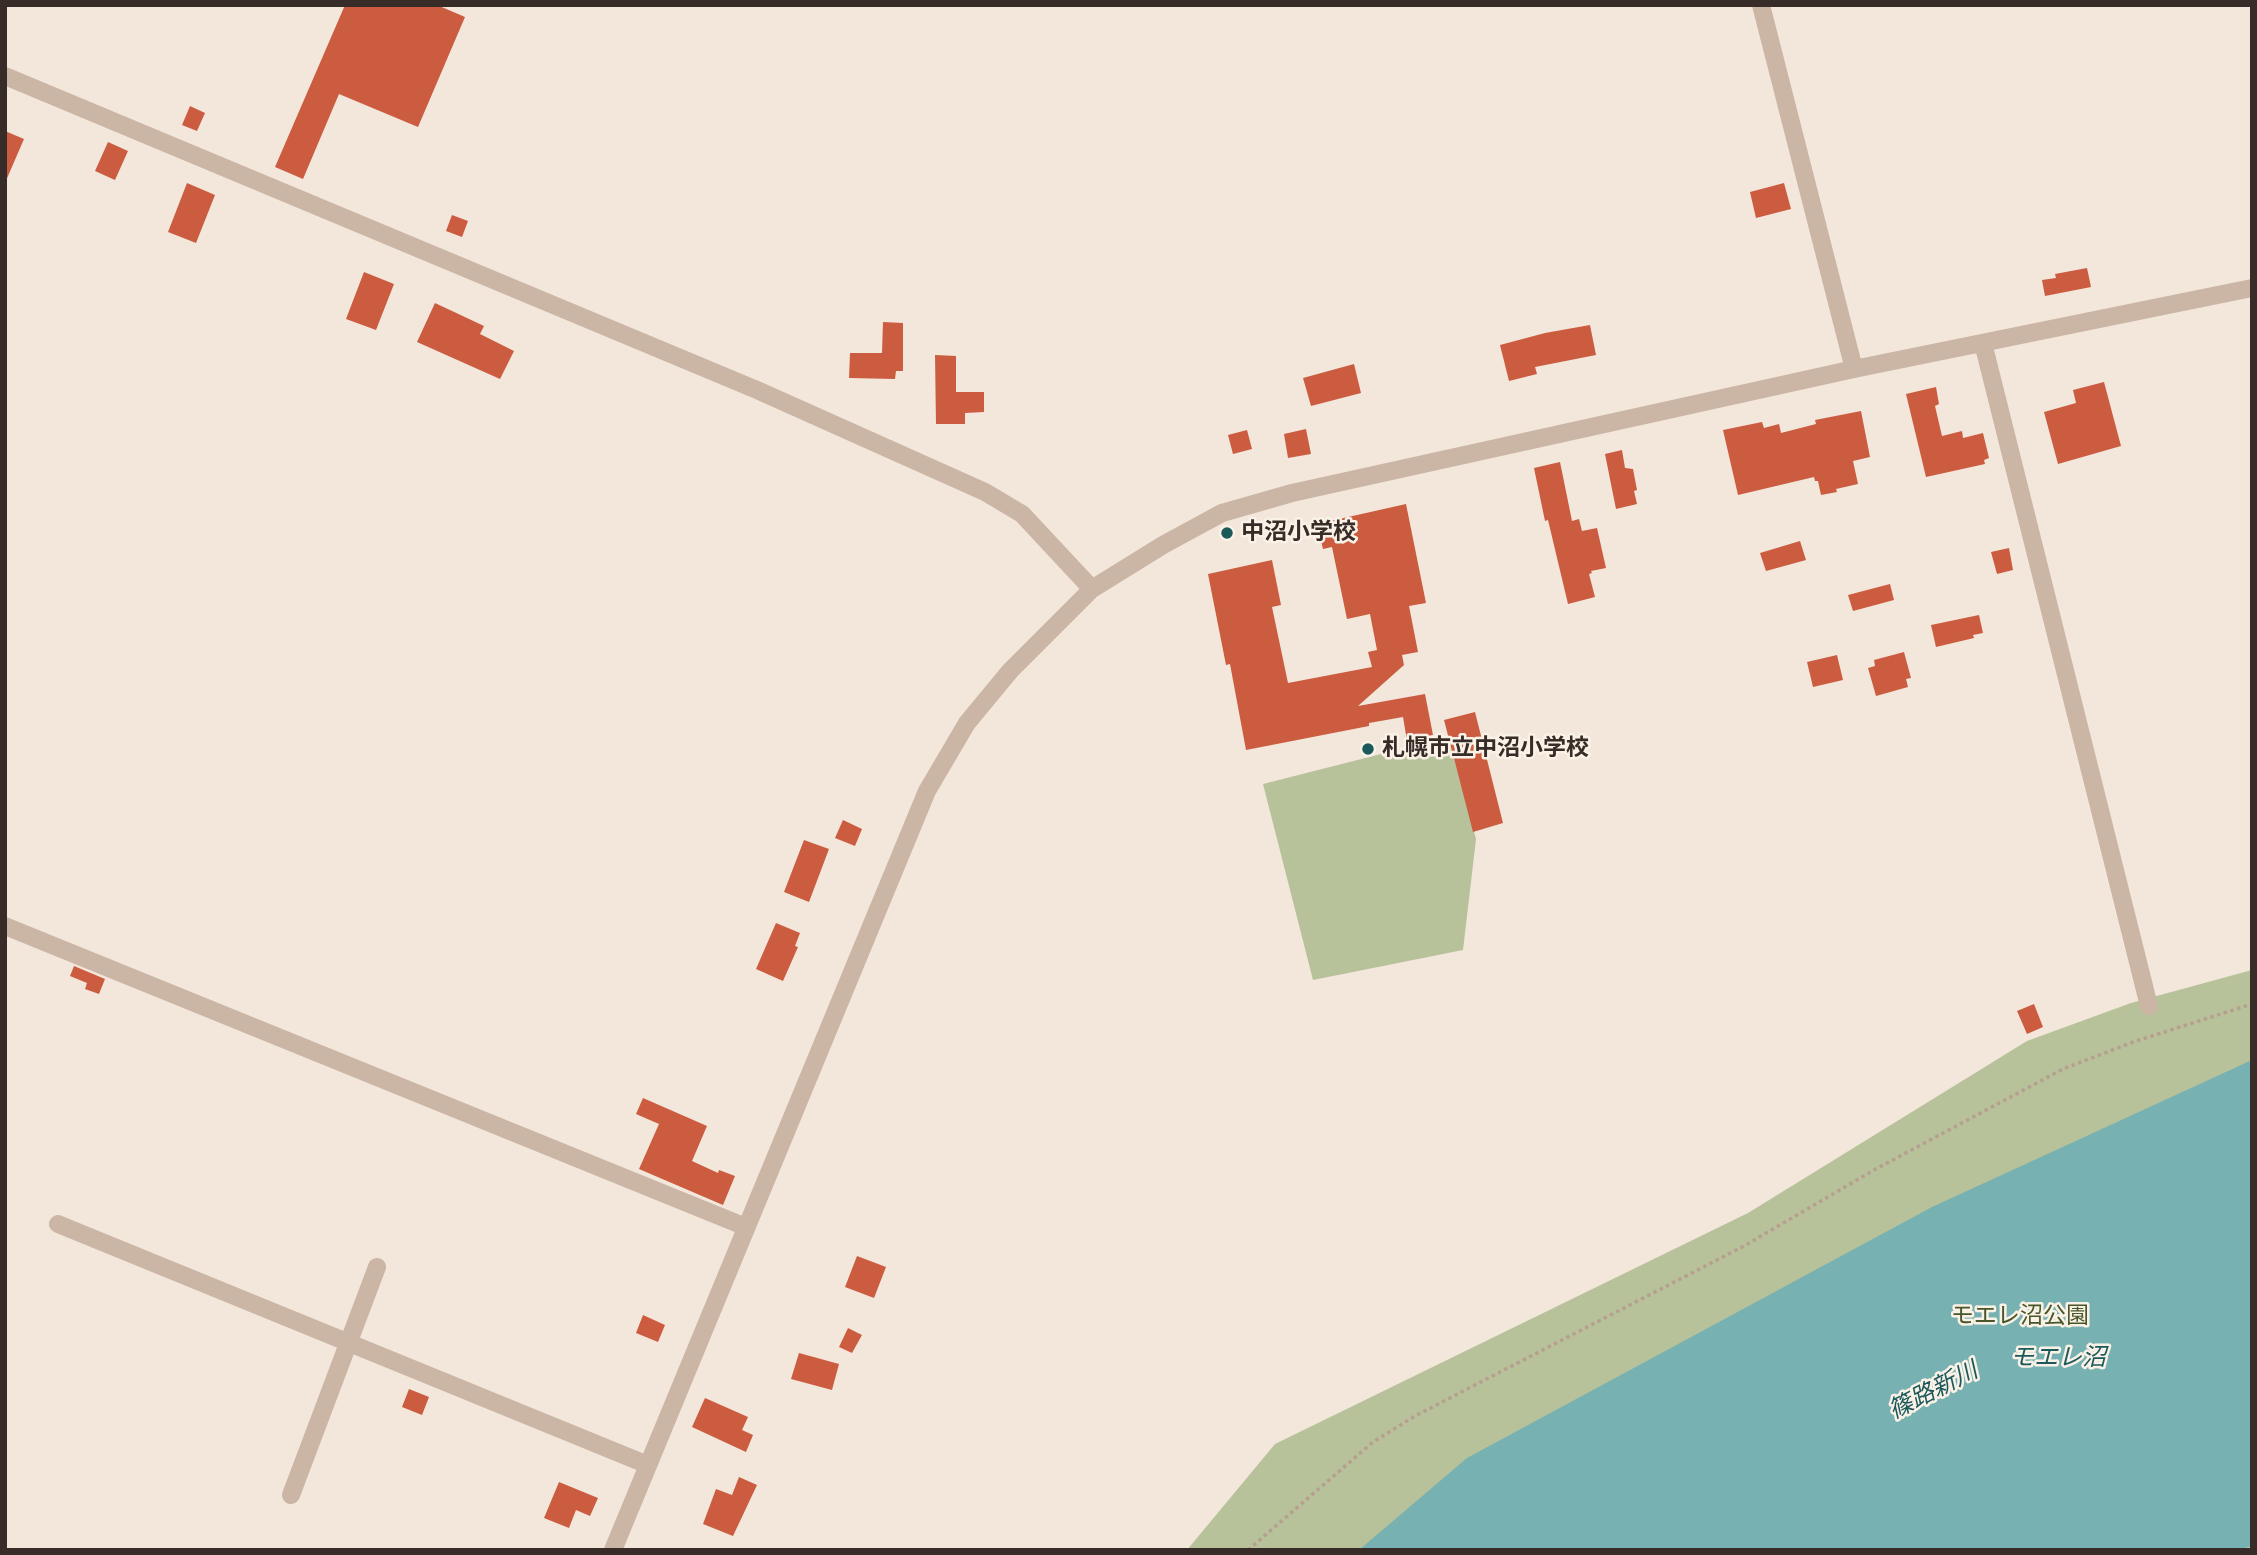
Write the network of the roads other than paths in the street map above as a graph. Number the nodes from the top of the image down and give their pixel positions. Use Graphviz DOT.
graph roads {
  1 [pos="1761,5"];
  2 [pos="5,76"];
  3 [pos="2252,288"];
  4 [pos="1983,343"];
  5 [pos="1854,369"];
  6 [pos="1092,589"];
  7 [pos="5,926"];
  8 [pos="2149,1006"];
  9 [pos="58,1224"];
  10 [pos="746,1227"];
  11 [pos="377,1267"];
  12 [pos="348,1343"];
  13 [pos="648,1465"];
  14 [pos="291,1495"];
  15 [pos="612,1550"];
  1 -- 5 [label="street"];
  2 -- 6 [label="street"];
  3 -- 4 [label="street"];
  4 -- 5 [label="street"];
  4 -- 8 [label="street"];
  5 -- 6 [label="street"];
  6 -- 10 [label="street"];
  7 -- 10 [label="street"];
  9 -- 12 [label="street"];
  10 -- 13 [label="street"];
  11 -- 12 [label="street"];
  12 -- 13 [label="street"];
  12 -- 14 [label="street"];
  13 -- 15 [label="street"];
}
